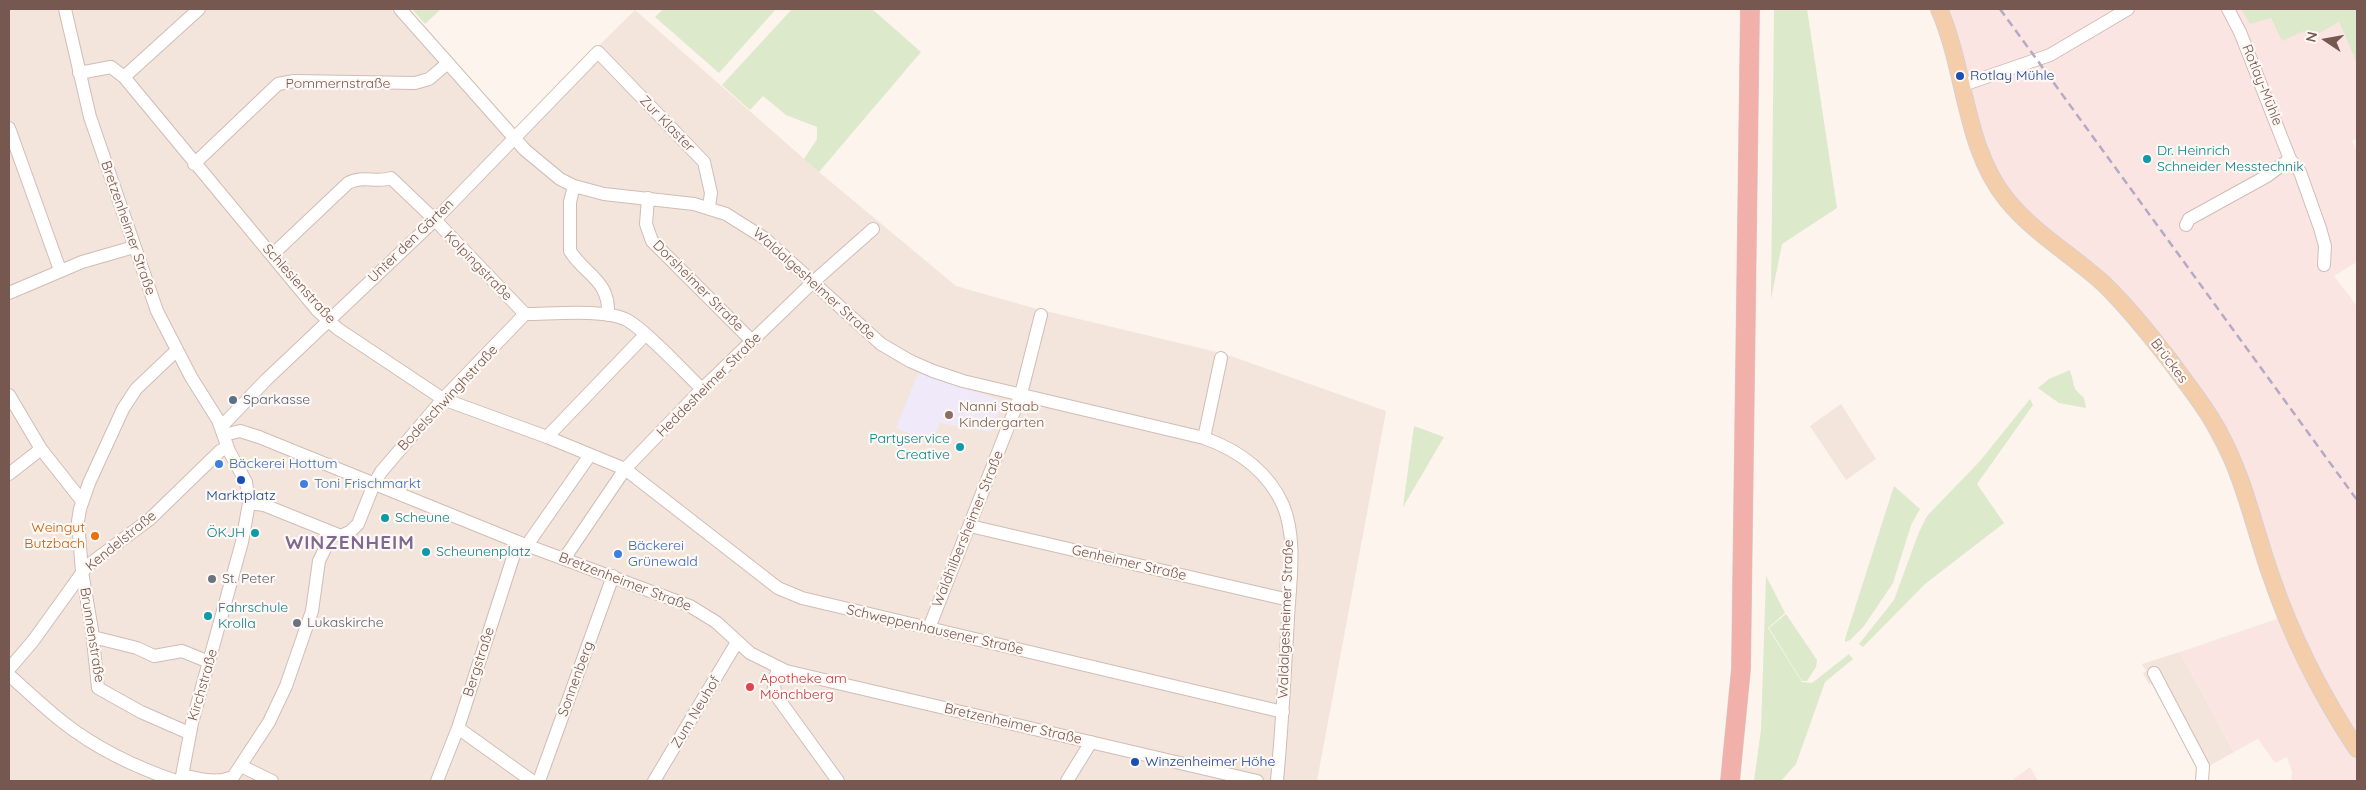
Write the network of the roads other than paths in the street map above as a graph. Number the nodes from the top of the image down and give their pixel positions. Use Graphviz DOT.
graph roads {
  1 [pos="64,9"];
  2 [pos="199,9"];
  3 [pos="400,9"];
  4 [pos="1750,9"];
  5 [pos="1762,9"];
  6 [pos="1939,9"];
  7 [pos="2128,9"];
  8 [pos="2228,9"];
  9 [pos="598,52"];
  10 [pos="448,63"];
  11 [pos="79,73"];
  12 [pos="124,77"];
  13 [pos="1963,85"];
  14 [pos="9,128"];
  15 [pos="514,138"];
  16 [pos="2290,159"];
  17 [pos="194,164"];
  18 [pos="574,186"];
  19 [pos="648,198"];
  20 [pos="709,208"];
  21 [pos="435,220"];
  22 [pos="2186,225"];
  23 [pos="873,229"];
  24 [pos="134,247"];
  25 [pos="272,255"];
  26 [pos="2324,265"];
  27 [pos="60,270"];
  28 [pos="812,283"];
  29 [pos="9,293"];
  30 [pos="525,314"];
  31 [pos="608,315"];
  32 [pos="1041,315"];
  33 [pos="333,325"];
  34 [pos="646,335"];
  35 [pos="752,342"];
  36 [pos="176,351"];
  37 [pos="1221,358"];
  38 [pos="702,389"];
  39 [pos="1021,394"];
  40 [pos="9,395"];
  41 [pos="443,399"];
  42 [pos="224,436"];
  43 [pos="547,437"];
  44 [pos="1204,438"];
  45 [pos="41,449"];
  46 [pos="590,455"];
  47 [pos="625,470"];
  48 [pos="9,474"];
  49 [pos="374,484"];
  50 [pos="82,501"];
  51 [pos="249,503"];
  52 [pos="970,526"];
  53 [pos="332,534"];
  54 [pos="522,543"];
  55 [pos="564,559"];
  56 [pos="82,572"];
  57 [pos="613,576"];
  58 [pos="1289,600"];
  59 [pos="929,628"];
  60 [pos="93,637"];
  61 [pos="737,642"];
  62 [pos="209,662"];
  63 [pos="778,668"];
  64 [pos="9,669"];
  65 [pos="2154,673"];
  66 [pos="9,675"];
  67 [pos="1283,712"];
  68 [pos="458,728"];
  69 [pos="190,733"];
  70 [pos="1091,742"];
  71 [pos="2357,749"];
  72 [pos="241,766"];
  73 [pos="180,779"];
  74 [pos="234,779"];
  75 [pos="272,781"];
  76 [pos="437,781"];
  77 [pos="532,781"];
  78 [pos="539,781"];
  79 [pos="654,781"];
  80 [pos="838,781"];
  81 [pos="1067,781"];
  82 [pos="1257,781"];
  83 [pos="1277,781"];
  84 [pos="1730,781"];
  85 [pos="1743,781"];
  86 [pos="2202,781"];
  1 -- 11 [label="street, Bretzenheimer Straße"];
  2 -- 12 [label="street"];
  3 -- 10 [label="street, Waldalgesheimer Straße"];
  4 -- 84 [label="highway"];
  5 -- 85 [label="highway"];
  6 -- 13 [label="main road, Brückes"];
  7 -- 13 [label="street"];
  8 -- 16 [label="street, Rotlay-Mühle"];
  9 -- 15 [label="street, Unter den Gärten"];
  9 -- 20 [label="street, Zur Klaster"];
  10 -- 15 [label="street, Waldalgesheimer Straße"];
  10 -- 17 [label="street, Pommernstraße"];
  11 -- 12 [label="street, Schlesienstraße"];
  11 -- 24 [label="street, Bretzenheimer Straße"];
  12 -- 17 [label="street, Schlesienstraße"];
  13 -- 71 [label="main road, Brückes"];
  14 -- 27 [label="street"];
  15 -- 18 [label="street, Waldalgesheimer Straße"];
  15 -- 21 [label="street, Unter den Gärten"];
  16 -- 22 [label="street"];
  16 -- 26 [label="street, Rotlay-Mühle"];
  17 -- 25 [label="street, Schlesienstraße"];
  18 -- 19 [label="street, Waldalgesheimer Straße"];
  18 -- 31 [label="street"];
  19 -- 20 [label="street, Waldalgesheimer Straße"];
  19 -- 35 [label="street, Dorsheimer Straße"];
  20 -- 28 [label="street, Waldalgesheimer Straße"];
  21 -- 25 [label="street, Kolpingstraße"];
  21 -- 30 [label="street, Kolpingstraße"];
  21 -- 33 [label="street, Unter den Gärten"];
  23 -- 28 [label="street, Heddesheimer Straße"];
  24 -- 27 [label="street"];
  24 -- 36 [label="street, Bretzenheimer Straße"];
  25 -- 33 [label="street, Schlesienstraße"];
  27 -- 29 [label="street"];
  28 -- 35 [label="street, Heddesheimer Straße"];
  28 -- 39 [label="street, Waldalgesheimer Straße"];
  30 -- 31 [label="street"];
  30 -- 41 [label="street, Bodelschwinghstraße"];
  31 -- 34 [label="street"];
  32 -- 39 [label="street, Waldhilbersheimer Straße"];
  33 -- 41 [label="street, Schlesienstraße"];
  33 -- 42 [label="street, Unter den Gärten"];
  34 -- 38 [label="street"];
  34 -- 43 [label="street"];
  35 -- 38 [label="street, Heddesheimer Straße"];
  36 -- 42 [label="street, Bretzenheimer Straße"];
  36 -- 50 [label="street, Brunnenstraße"];
  37 -- 44 [label="street"];
  38 -- 47 [label="street, Heddesheimer Straße"];
  39 -- 44 [label="street, Waldalgesheimer Straße"];
  39 -- 52 [label="street, Waldhilbersheimer Straße"];
  40 -- 45 [label="street"];
  41 -- 43 [label="street, Schlesienstraße"];
  41 -- 49 [label="street, Bodelschwinghstraße"];
  42 -- 49 [label="street, Bretzenheimer Straße"];
  42 -- 51 [label="street, Kirchstraße"];
  42 -- 56 [label="street, Kendelstraße"];
  43 -- 46 [label="street, Schlesienstraße"];
  44 -- 58 [label="street, Waldalgesheimer Straße"];
  45 -- 48 [label="street"];
  45 -- 50 [label="street"];
  46 -- 47 [label="street, Schlesienstraße"];
  46 -- 54 [label="street, Bergstraße"];
  47 -- 55 [label="street, Heddesheimer Straße"];
  47 -- 59 [label="street, Schweppenhausener Straße"];
  49 -- 53 [label="street, Bodelschwinghstraße"];
  49 -- 54 [label="street, Bretzenheimer Straße"];
  50 -- 56 [label="street, Brunnenstraße"];
  51 -- 53 [label="street"];
  51 -- 62 [label="street, Kirchstraße"];
  52 -- 58 [label="street, Genheimer Straße"];
  52 -- 59 [label="street, Waldhilbersheimer Straße"];
  53 -- 72 [label="street"];
  54 -- 55 [label="street, Bretzenheimer Straße"];
  54 -- 68 [label="street, Bergstraße"];
  55 -- 57 [label="street, Bretzenheimer Straße"];
  56 -- 60 [label="street, Brunnenstraße"];
  56 -- 64 [label="street, Kendelstraße"];
  57 -- 61 [label="street, Bretzenheimer Straße"];
  57 -- 78 [label="street, Sonnenberg"];
  58 -- 67 [label="street, Waldalgesheimer Straße"];
  59 -- 67 [label="street, Schweppenhausener Straße"];
  60 -- 62 [label="street"];
  60 -- 69 [label="street, Brunnenstraße"];
  61 -- 63 [label="street, Bretzenheimer Straße"];
  61 -- 79 [label="street, Zum Neuhof"];
  62 -- 69 [label="street, Kirchstraße"];
  63 -- 70 [label="street, Bretzenheimer Straße"];
  63 -- 80 [label="street"];
  65 -- 86 [label="street"];
  66 -- 73 [label="street"];
  67 -- 83 [label="street, Waldalgesheimer Straße"];
  68 -- 76 [label="street, Bergstraße"];
  68 -- 77 [label="street"];
  69 -- 73 [label="street, Kirchstraße"];
  70 -- 81 [label="street"];
  70 -- 82 [label="street, Bretzenheimer Straße"];
  72 -- 74 [label="street"];
  72 -- 75 [label="street"];
  73 -- 74 [label="street"];
}
